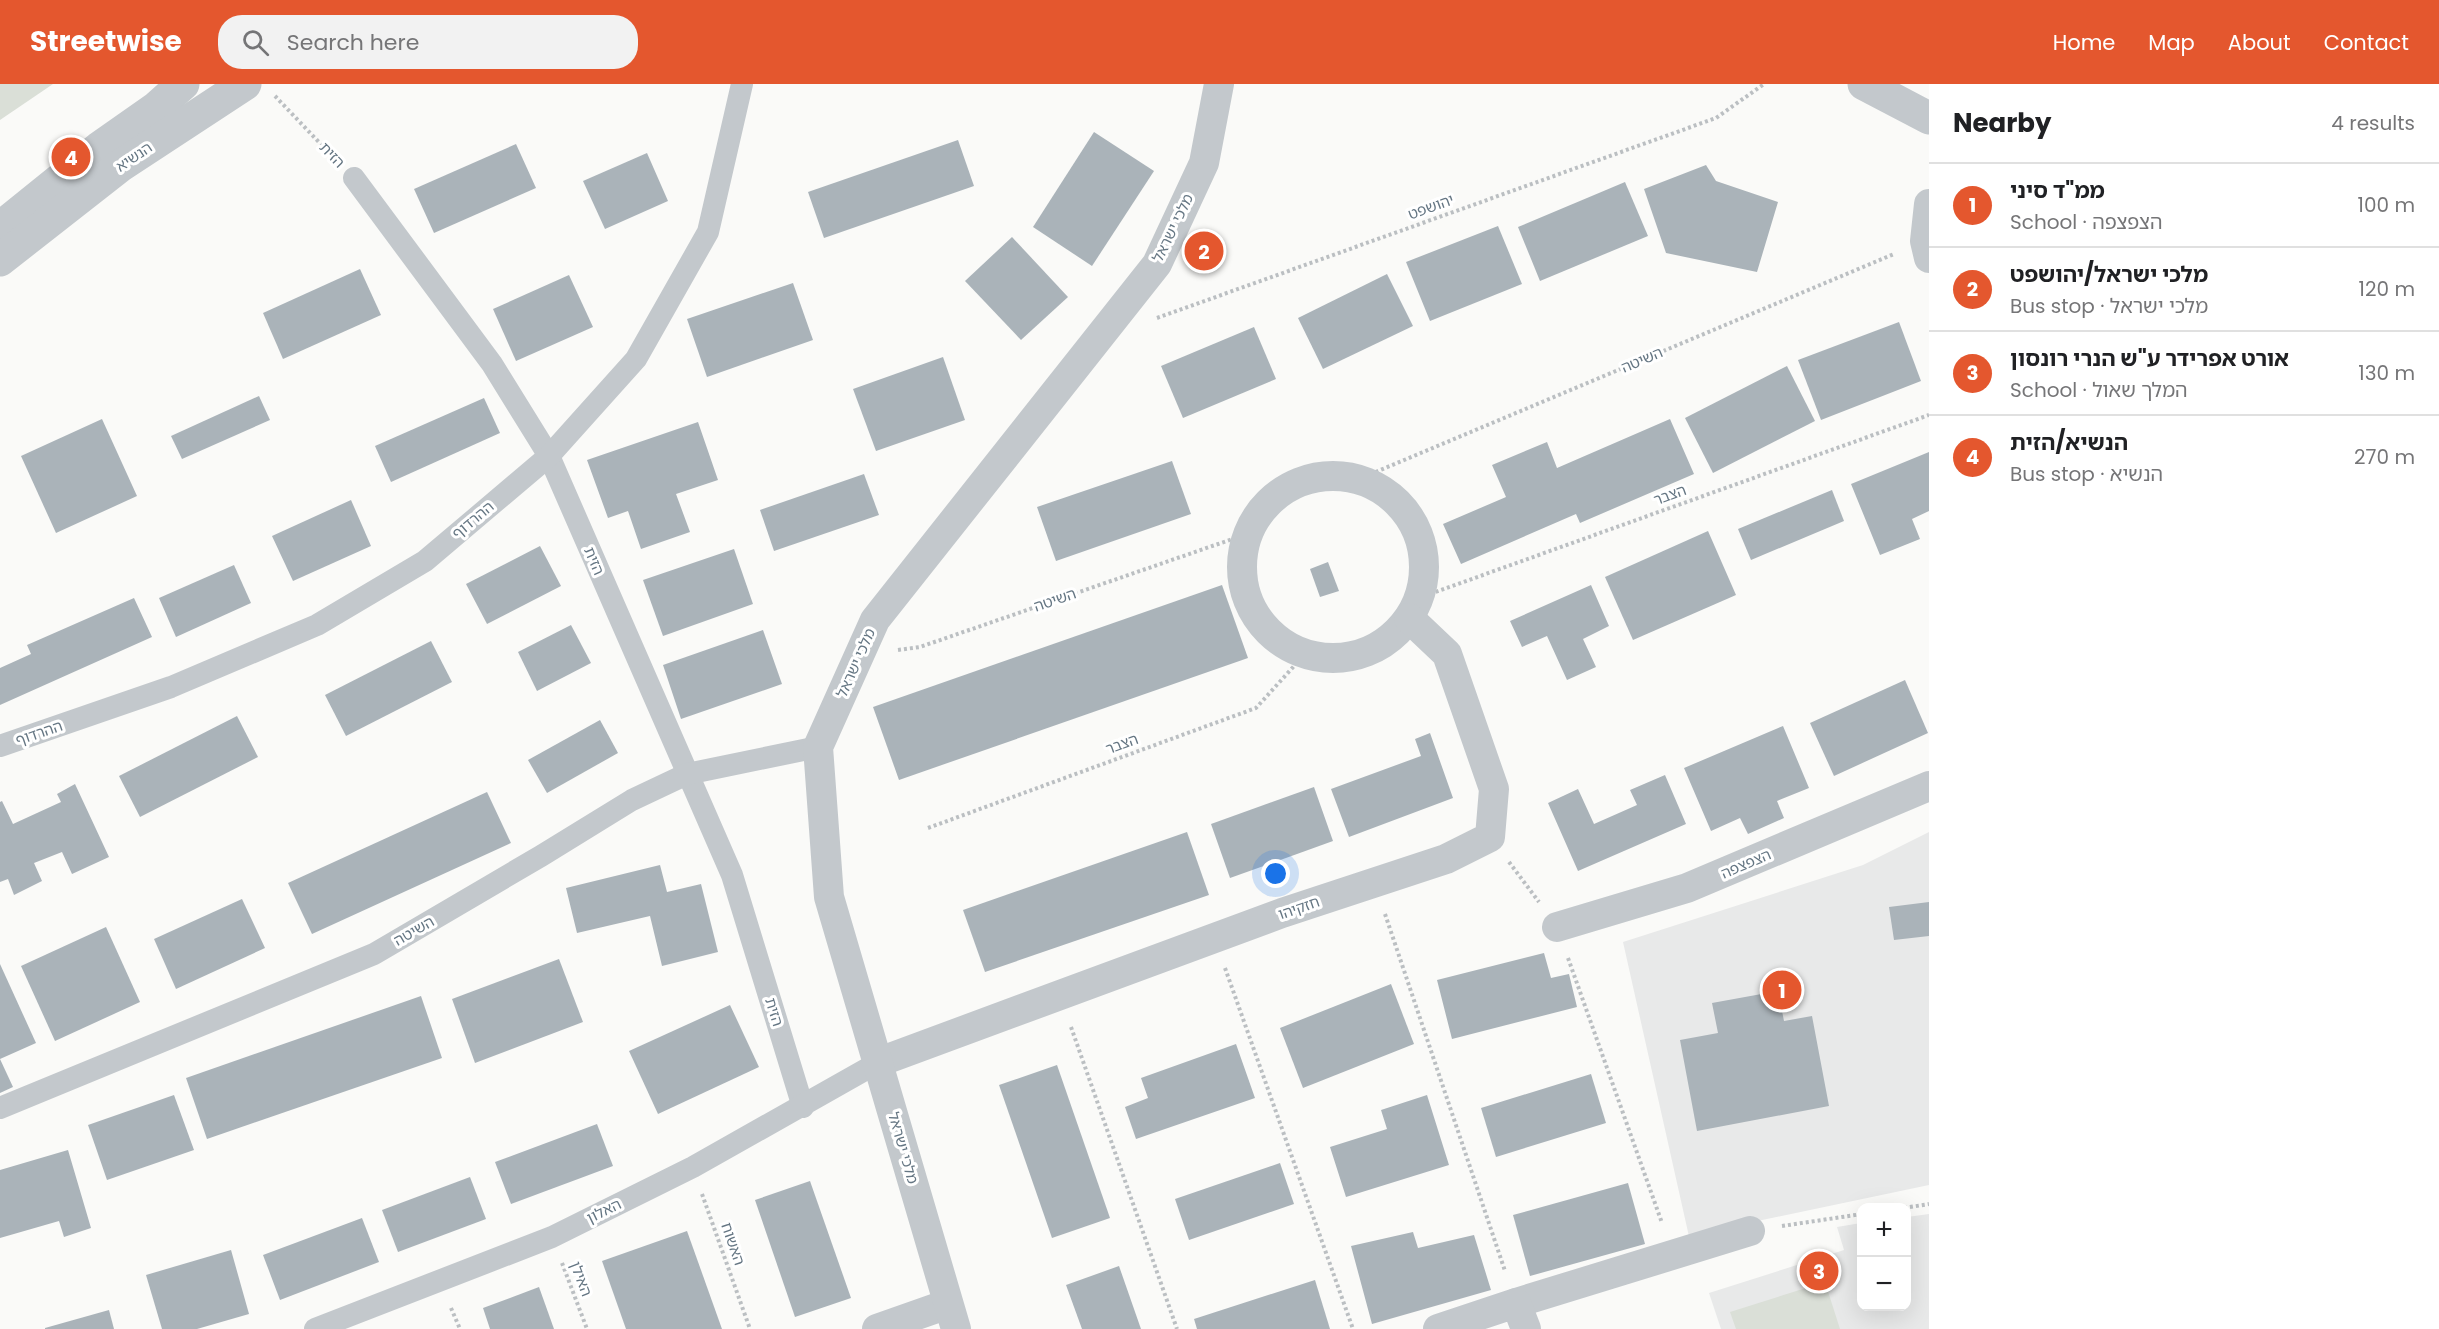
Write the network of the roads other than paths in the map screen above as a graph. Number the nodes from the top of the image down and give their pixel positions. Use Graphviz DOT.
graph roads {
  1 [pos="183,84"];
  2 [pos="742,84"];
  3 [pos="1219,84"];
  4 [pos="1864,84"];
  5 [pos="258,88"];
  6 [pos="1929,118"];
  7 [pos="354,178"];
  8 [pos="1929,204"];
  9 [pos="0,228"];
  10 [pos="1927,249"];
  11 [pos="0,260"];
  12 [pos="549,456"];
  13 [pos="1414,608"];
  14 [pos="0,746"];
  15 [pos="818,747"];
  16 [pos="687,774"];
  17 [pos="1929,786"];
  18 [pos="1557,927"];
  19 [pos="879,1062"];
  20 [pos="803,1107"];
  21 [pos="0,1108"];
  22 [pos="1750,1231"];
  23 [pos="1521,1316"];
  24 [pos="952,1317"];
  25 [pos="315,1329"];
  26 [pos="877,1329"];
  27 [pos="1438,1329"];
  1 -- 9 [label="street, הנשיא"];
  2 -- 12 [label="street, ההרדוף"];
  3 -- 15 [label="street, מלכי ישראל"];
  4 -- 6 [label="street"];
  5 -- 11 [label="street, הנשיא"];
  7 -- 12 [label="street, הזית"];
  8 -- 10 [label="street"];
  12 -- 14 [label="street, ההרדוף"];
  12 -- 16 [label="street, הזית"];
  13 -- 13 [label="street"];
  13 -- 19 [label="street, חזקיהו"];
  15 -- 16 [label="street, השיטה"];
  15 -- 19 [label="street, מלכי ישראל"];
  16 -- 20 [label="street, הזית"];
  16 -- 21 [label="street, השיטה"];
  17 -- 18 [label="street, הצפצפה"];
  19 -- 20 [label="street, האלון"];
  19 -- 24 [label="street, מלכי ישראל"];
  20 -- 25 [label="street, האלון"];
  22 -- 23 [label="street"];
  23 -- 27 [label="street"];
  24 -- 26 [label="street"];
}
